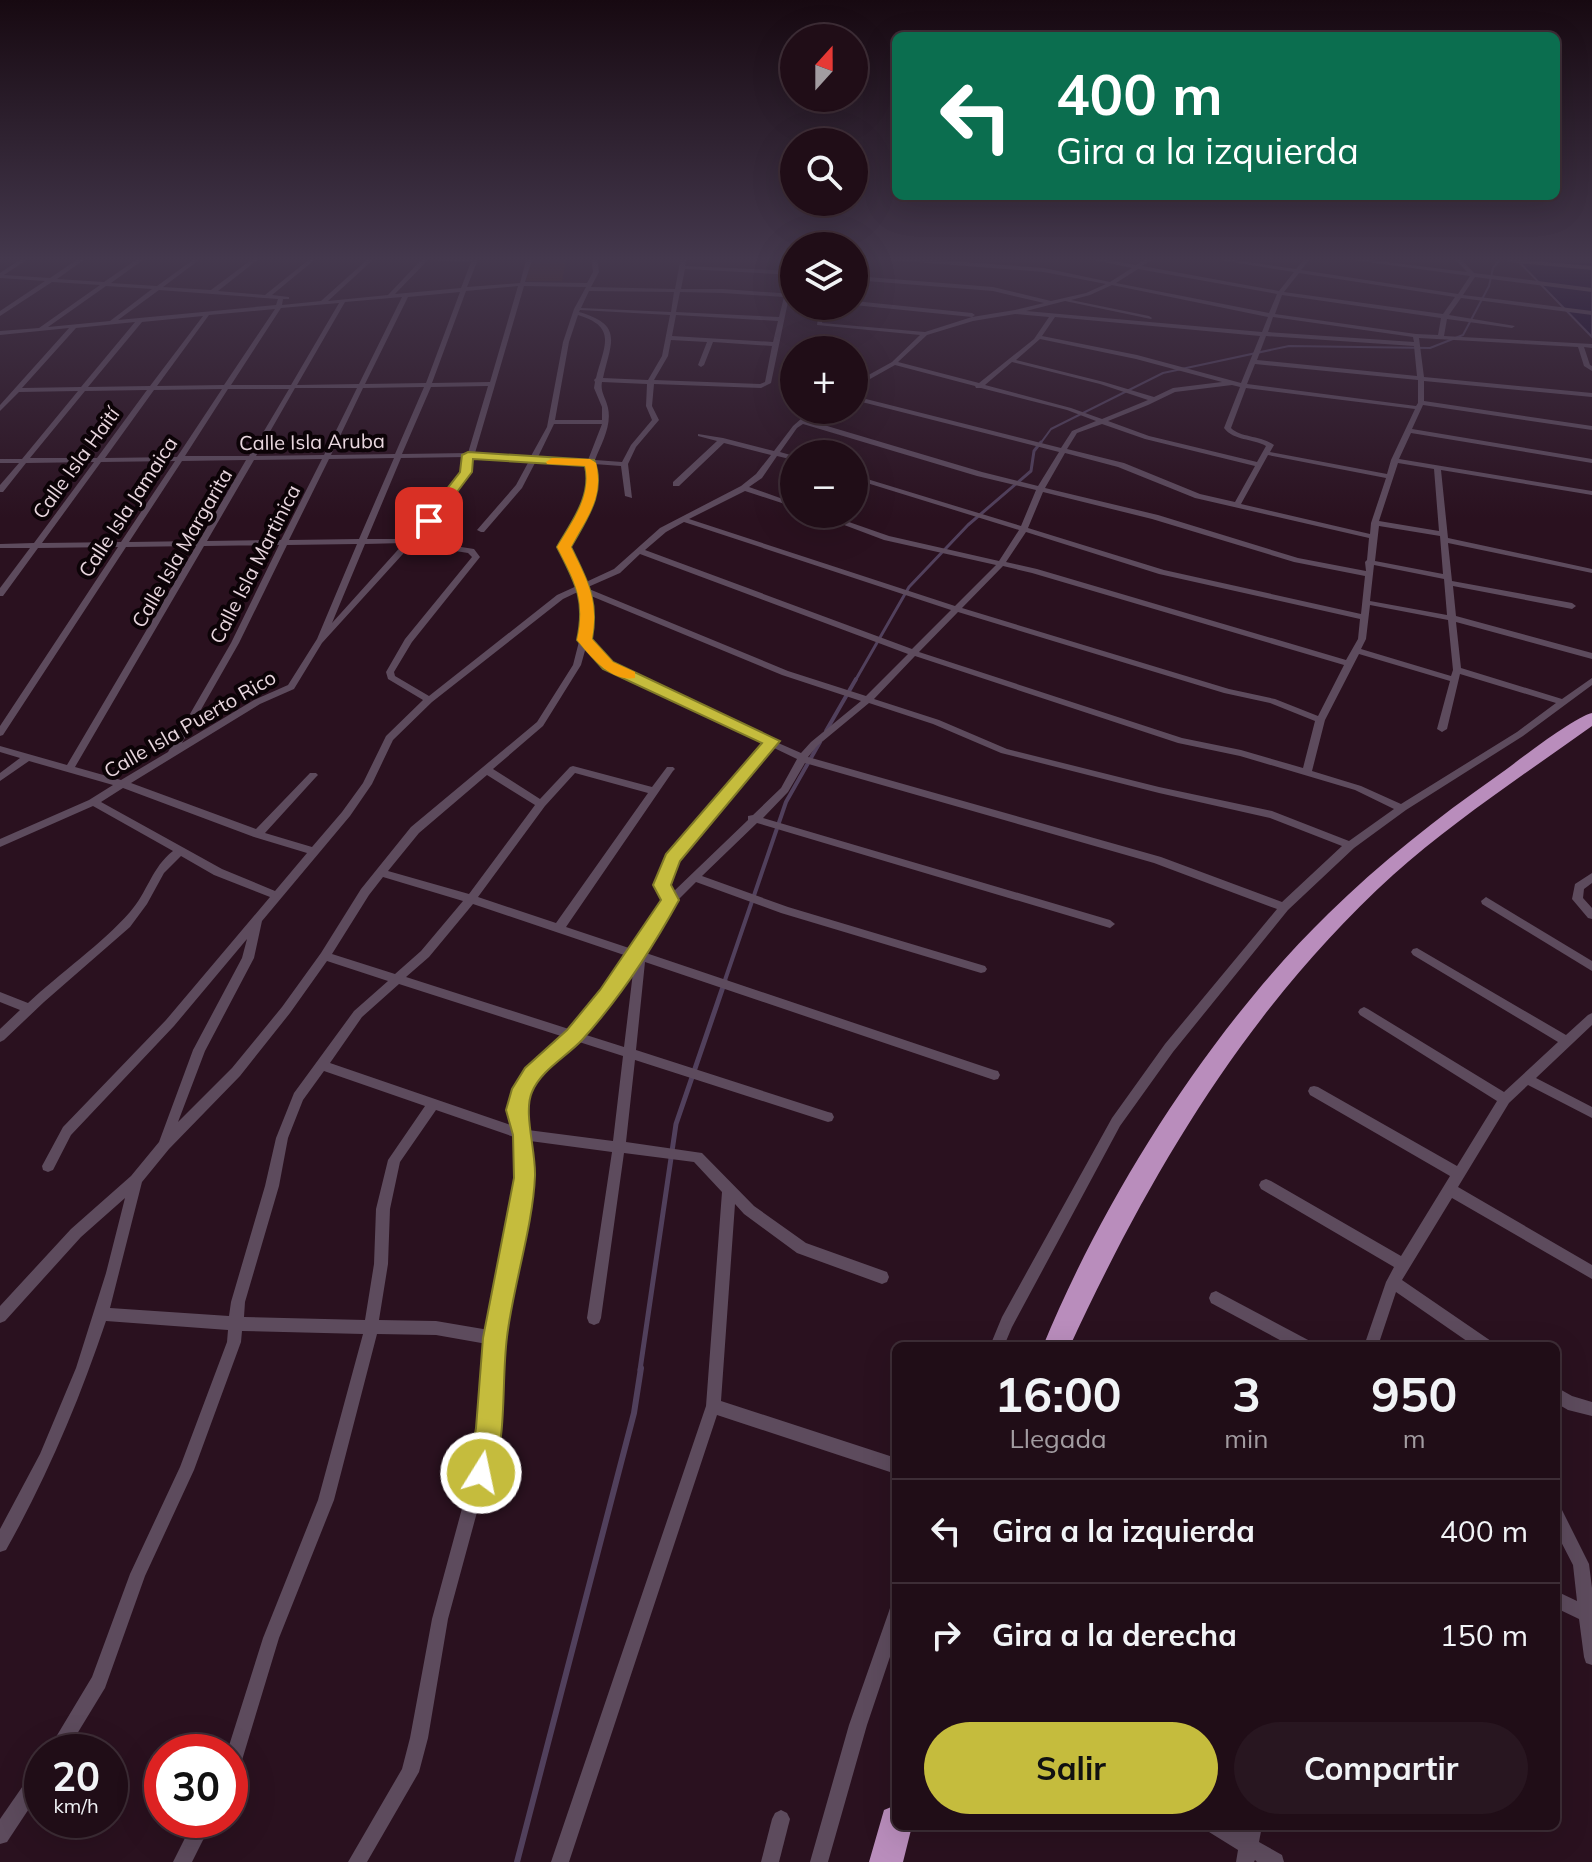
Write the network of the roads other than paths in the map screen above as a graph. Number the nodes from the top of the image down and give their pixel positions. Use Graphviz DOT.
graph roads {
  1 [pos="776,343"];
  2 [pos="58,344"];
  3 [pos="121,344"];
  4 [pos="185,344"];
  5 [pos="255,344"];
  6 [pos="319,344"];
  7 [pos="381,344"];
  8 [pos="443,344"];
  9 [pos="505,344"];
  10 [pos="567,344"];
  11 [pos="607,344"];
  12 [pos="667,344"];
  13 [pos="709,344"];
  14 [pos="914,344"];
  15 [pos="1030,344"];
  16 [pos="1072,344"];
  17 [pos="1259,344"];
  18 [pos="1416,344"];
  19 [pos="1561,344"];
  20 [pos="1580,345"];
  21 [pos="1592,346"];
  22 [pos="1010,360"];
  23 [pos="1254,362"];
  24 [pos="894,363"];
  25 [pos="701,365"];
  26 [pos="1592,369"];
  27 [pos="1420,377"];
  28 [pos="868,378"];
  29 [pos="597,380"];
  30 [pos="651,380"];
  31 [pos="1231,383"];
  32 [pos="493,384"];
  33 [pos="361,385"];
  34 [pos="428,385"];
  35 [pos="295,386"];
  36 [pos="1244,386"];
  37 [pos="226,387"];
  38 [pos="978,387"];
  39 [pos="152,388"];
  40 [pos="85,389"];
  41 [pos="17,390"];
  42 [pos="1592,395"];
  43 [pos="1155,400"];
  44 [pos="868,402"];
  45 [pos="1420,406"];
  46 [pos="0,409"];
  47 [pos="1101,420"];
  48 [pos="551,422"];
  49 [pos="606,422"];
  50 [pos="799,424"];
  51 [pos="812,424"];
  52 [pos="1592,428"];
  53 [pos="1410,431"];
  54 [pos="700,435"];
  55 [pos="723,440"];
  56 [pos="1062,451"];
  57 [pos="776,452"];
  58 [pos="780,453"];
  59 [pos="1266,453"];
  60 [pos="468,455"];
  61 [pos="398,456"];
  62 [pos="254,458"];
  63 [pos="326,458"];
  64 [pos="177,460"];
  65 [pos="1395,460"];
  66 [pos="0,461"];
  67 [pos="98,461"];
  68 [pos="533,461"];
  69 [pos="1592,461"];
  70 [pos="24,462"];
  71 [pos="590,463"];
  72 [pos="624,464"];
  73 [pos="1259,465"];
  74 [pos="1437,467"];
  75 [pos="1390,477"];
  76 [pos="868,481"];
  77 [pos="676,484"];
  78 [pos="744,488"];
  79 [pos="1040,489"];
  80 [pos="0,490"];
  81 [pos="1592,493"];
  82 [pos="629,496"];
  83 [pos="780,500"];
  84 [pos="1237,505"];
  85 [pos="684,520"];
  86 [pos="1375,523"];
  87 [pos="859,528"];
  88 [pos="481,530"];
  89 [pos="1023,531"];
  90 [pos="1373,537"];
  91 [pos="1443,537"];
  92 [pos="285,541"];
  93 [pos="362,541"];
  94 [pos="410,541"];
  95 [pos="204,542"];
  96 [pos="122,545"];
  97 [pos="0,546"];
  98 [pos="35,546"];
  99 [pos="639,551"];
  100 [pos="1369,562"];
  101 [pos="1001,564"];
  102 [pos="1592,571"];
  103 [pos="1368,574"];
  104 [pos="1448,580"];
  105 [pos="585,589"];
  106 [pos="0,594"];
  107 [pos="1365,602"];
  108 [pos="1572,606"];
  109 [pos="959,610"];
  110 [pos="1364,617"];
  111 [pos="1452,618"];
  112 [pos="584,640"];
  113 [pos="319,642"];
  114 [pos="1356,650"];
  115 [pos="914,653"];
  116 [pos="1592,656"];
  117 [pos="1349,664"];
  118 [pos="1456,675"];
  119 [pos="1592,681"];
  120 [pos="429,700"];
  121 [pos="867,700"];
  122 [pos="1563,702"];
  123 [pos="1592,718"];
  124 [pos="1320,720"];
  125 [pos="1442,729"];
  126 [pos="0,733"];
  127 [pos="772,741"];
  128 [pos="0,749"];
  129 [pos="28,757"];
  130 [pos="170,757"];
  131 [pos="803,757"];
  132 [pos="70,768"];
  133 [pos="670,769"];
  134 [pos="488,771"];
  135 [pos="1307,773"];
  136 [pos="313,775"];
  137 [pos="0,778"];
  138 [pos="125,785"];
  139 [pos="655,791"];
  140 [pos="93,802"];
  141 [pos="541,804"];
  142 [pos="1402,808"];
  143 [pos="752,818"];
  144 [pos="258,834"];
  145 [pos="0,843"];
  146 [pos="1350,845"];
  147 [pos="181,851"];
  148 [pos="314,851"];
  149 [pos="380,872"];
  150 [pos="693,877"];
  151 [pos="1592,877"];
  152 [pos="277,896"];
  153 [pos="471,899"];
  154 [pos="671,900"];
  155 [pos="1486,901"];
  156 [pos="1284,907"];
  157 [pos="1592,915"];
  158 [pos="258,919"];
  159 [pos="1110,924"];
  160 [pos="558,929"];
  161 [pos="639,952"];
  162 [pos="1417,952"];
  163 [pos="325,956"];
  164 [pos="1592,967"];
  165 [pos="981,969"];
  166 [pos="398,979"];
  167 [pos="0,997"];
  168 [pos="28,1008"];
  169 [pos="1364,1012"];
  170 [pos="1592,1018"];
  171 [pos="574,1036"];
  172 [pos="0,1037"];
  173 [pos="1567,1041"];
  174 [pos="630,1054"];
  175 [pos="321,1065"];
  176 [pos="994,1075"];
  177 [pos="1527,1079"];
  178 [pos="1314,1091"];
  179 [pos="1505,1099"];
  180 [pos="434,1103"];
  181 [pos="1592,1113"];
  182 [pos="828,1117"];
  183 [pos="523,1135"];
  184 [pos="164,1145"];
  185 [pos="619,1146"];
  186 [pos="48,1166"];
  187 [pos="1460,1175"];
  188 [pos="136,1180"];
  189 [pos="1266,1185"];
  190 [pos="1451,1190"];
  191 [pos="729,1191"];
  192 [pos="1404,1265"];
  193 [pos="1592,1272"];
  194 [pos="882,1277"];
  195 [pos="1393,1282"];
  196 [pos="1216,1298"];
  197 [pos="99,1314"];
  198 [pos="0,1316"];
  199 [pos="594,1318"];
  200 [pos="236,1324"];
  201 [pos="372,1327"];
  202 [pos="495,1338"];
  203 [pos="999,1342"];
  204 [pos="1058,1342"];
  205 [pos="1298,1342"];
  206 [pos="1372,1342"];
  207 [pos="1480,1342"];
  208 [pos="1560,1397"];
  209 [pos="713,1406"];
  210 [pos="1592,1409"];
  211 [pos="892,1465"];
  212 [pos="1560,1522"];
  213 [pos="0,1544"];
  214 [pos="1587,1566"];
  215 [pos="1560,1601"];
  216 [pos="1587,1614"];
  217 [pos="892,1626"];
  218 [pos="1592,1657"];
  219 [pos="67,1734"];
  220 [pos="241,1734"];
  221 [pos="24,1800"];
  222 [pos="781,1819"];
  223 [pos="894,1830"];
  224 [pos="1220,1830"];
  225 [pos="1252,1830"];
  226 [pos="0,1835"];
  227 [pos="195,1838"];
  228 [pos="1247,1854"];
  229 [pos="182,1862"];
  230 [pos="357,1862"];
  231 [pos="560,1862"];
  232 [pos="770,1862"];
  233 [pos="819,1862"];
  234 [pos="886,1862"];
  235 [pos="1275,1862"];
  1 -- 30 [label="street"];
  2 -- 41 [label="street"];
  3 -- 40 [label="street"];
  4 -- 39 [label="street, Calle Isla Haití"];
  5 -- 37 [label="street, Calle Isla Jamaica"];
  6 -- 35 [label="street, Calle Isla Margarita"];
  7 -- 33 [label="street, Calle Isla Martinica"];
  8 -- 34 [label="street"];
  9 -- 32 [label="street, Calle Isla Puerto Rico"];
  10 -- 48 [label="street"];
  11 -- 29 [label="street"];
  12 -- 30 [label="street"];
  13 -- 25 [label="street"];
  14 -- 24 [label="street"];
  15 -- 22 [label="street"];
  16 -- 31 [label="street"];
  17 -- 23 [label="street"];
  18 -- 27 [label="street"];
  19 -- 20 [label="street"];
  20 -- 21 [label="street"];
  20 -- 26 [label="street"];
  22 -- 38 [label="street"];
  22 -- 43 [label="street"];
  23 -- 27 [label="street"];
  23 -- 36 [label="street"];
  24 -- 28 [label="street"];
  24 -- 38 [label="street"];
  27 -- 42 [label="street"];
  27 -- 45 [label="street"];
  29 -- 30 [label="street"];
  29 -- 49 [label="street"];
  30 -- 72 [label="street"];
  31 -- 36 [label="street"];
  31 -- 43 [label="street"];
  32 -- 34 [label="street"];
  32 -- 60 [label="street, Calle Isla Puerto Rico"];
  33 -- 34 [label="street"];
  33 -- 35 [label="street"];
  33 -- 63 [label="street, Calle Isla Martinica"];
  34 -- 61 [label="street"];
  35 -- 37 [label="street"];
  35 -- 62 [label="street, Calle Isla Margarita"];
  36 -- 45 [label="street"];
  36 -- 59 [label="street"];
  37 -- 39 [label="street"];
  37 -- 64 [label="street, Calle Isla Jamaica"];
  38 -- 47 [label="street"];
  39 -- 40 [label="street"];
  39 -- 67 [label="street, Calle Isla Haití"];
  40 -- 41 [label="street"];
  40 -- 70 [label="street"];
  41 -- 46 [label="street"];
  43 -- 47 [label="street"];
  44 -- 56 [label="street"];
  45 -- 52 [label="street"];
  45 -- 53 [label="street"];
  47 -- 56 [label="street"];
  47 -- 73 [label="street"];
  48 -- 49 [label="street"];
  48 -- 68 [label="street"];
  49 -- 71 [label="street"];
  50 -- 57 [label="street"];
  51 -- 79 [label="street"];
  53 -- 65 [label="street"];
  53 -- 69 [label="street"];
  54 -- 55 [label="street"];
  55 -- 57 [label="street"];
  55 -- 77 [label="street"];
  56 -- 79 [label="street"];
  56 -- 84 [label="street"];
  57 -- 58 [label="street"];
  57 -- 78 [label="street"];
  59 -- 73 [label="street"];
  59 -- 75 [label="street"];
  60 -- 61 [label="street, Calle Isla Aruba"];
  60 -- 68 [label="street, Calle Isla Aruba"];
  60 -- 94 [label="street, Calle Isla Puerto Rico"];
  61 -- 63 [label="street, Calle Isla Aruba"];
  61 -- 93 [label="street"];
  62 -- 63 [label="street, Calle Isla Aruba"];
  62 -- 64 [label="street, Calle Isla Aruba"];
  62 -- 95 [label="street, Calle Isla Margarita"];
  63 -- 92 [label="street, Calle Isla Martinica"];
  64 -- 67 [label="street, Calle Isla Aruba"];
  64 -- 96 [label="street, Calle Isla Jamaica"];
  65 -- 74 [label="street"];
  65 -- 75 [label="street"];
  66 -- 70 [label="street, Calle Isla Aruba"];
  67 -- 70 [label="street, Calle Isla Aruba"];
  67 -- 98 [label="street, Calle Isla Haití"];
  68 -- 71 [label="street, Calle Isla Aruba"];
  68 -- 88 [label="street"];
  70 -- 80 [label="street"];
  71 -- 72 [label="street, Calle Isla Aruba"];
  71 -- 105 [label="street"];
  72 -- 82 [label="street"];
  73 -- 84 [label="street"];
  74 -- 81 [label="street"];
  74 -- 91 [label="street"];
  75 -- 86 [label="street"];
  76 -- 89 [label="street"];
  78 -- 83 [label="street"];
  78 -- 85 [label="street"];
  79 -- 89 [label="street"];
  79 -- 103 [label="street"];
  84 -- 90 [label="street"];
  85 -- 99 [label="street"];
  85 -- 109 [label="street"];
  86 -- 90 [label="street"];
  86 -- 91 [label="street"];
  87 -- 101 [label="street"];
  89 -- 101 [label="street"];
  89 -- 110 [label="street"];
  90 -- 100 [label="street"];
  91 -- 102 [label="street"];
  91 -- 104 [label="street"];
  92 -- 93 [label="street"];
  92 -- 95 [label="street"];
  92 -- 130 [label="street, Calle Isla Martinica"];
  93 -- 94 [label="street"];
  93 -- 113 [label="street"];
  94 -- 113 [label="street, Calle Isla Puerto Rico"];
  94 -- 120 [label="street"];
  95 -- 96 [label="street"];
  95 -- 132 [label="street, Calle Isla Margarita"];
  96 -- 98 [label="street"];
  96 -- 126 [label="street, Calle Isla Jamaica"];
  97 -- 98 [label="street"];
  98 -- 106 [label="street, Calle Isla Haití"];
  99 -- 105 [label="street"];
  99 -- 115 [label="street"];
  100 -- 103 [label="street"];
  100 -- 104 [label="street"];
  101 -- 109 [label="street"];
  101 -- 117 [label="street"];
  103 -- 107 [label="street"];
  104 -- 108 [label="street"];
  104 -- 111 [label="street"];
  105 -- 112 [label="street"];
  105 -- 120 [label="street"];
  105 -- 121 [label="street"];
  107 -- 110 [label="street"];
  107 -- 111 [label="street"];
  109 -- 115 [label="street"];
  109 -- 124 [label="street"];
  110 -- 114 [label="street"];
  111 -- 116 [label="street"];
  111 -- 118 [label="street"];
  112 -- 127 [label="street"];
  112 -- 134 [label="street"];
  113 -- 130 [label="street, Calle Isla Puerto Rico"];
  114 -- 117 [label="street"];
  114 -- 118 [label="street"];
  115 -- 121 [label="street"];
  115 -- 135 [label="street"];
  117 -- 124 [label="street"];
  118 -- 122 [label="street"];
  118 -- 125 [label="street"];
  119 -- 122 [label="street"];
  120 -- 148 [label="street"];
  121 -- 131 [label="street"];
  121 -- 146 [label="street"];
  122 -- 142 [label="street"];
  123 -- 204 [label="highway"];
  124 -- 135 [label="street"];
  127 -- 131 [label="street"];
  127 -- 154 [label="street"];
  128 -- 129 [label="street"];
  129 -- 132 [label="street"];
  129 -- 137 [label="street"];
  130 -- 138 [label="street, Calle Isla Puerto Rico"];
  131 -- 143 [label="street"];
  131 -- 156 [label="street"];
  132 -- 138 [label="street"];
  133 -- 139 [label="street"];
  134 -- 141 [label="street"];
  134 -- 149 [label="street"];
  135 -- 142 [label="street"];
  136 -- 144 [label="street"];
  138 -- 140 [label="street, Calle Isla Puerto Rico"];
  138 -- 144 [label="street"];
  139 -- 141 [label="street"];
  139 -- 160 [label="street"];
  140 -- 145 [label="street, Calle Isla Puerto Rico"];
  140 -- 147 [label="street"];
  141 -- 153 [label="street"];
  142 -- 146 [label="street"];
  143 -- 150 [label="street"];
  143 -- 159 [label="street"];
  144 -- 148 [label="street"];
  146 -- 156 [label="street"];
  147 -- 152 [label="street"];
  147 -- 168 [label="street"];
  148 -- 152 [label="street"];
  149 -- 153 [label="street"];
  149 -- 163 [label="street"];
  150 -- 154 [label="street"];
  150 -- 165 [label="street"];
  151 -- 157 [label="street"];
  152 -- 158 [label="street"];
  153 -- 160 [label="street"];
  153 -- 166 [label="street"];
  154 -- 161 [label="street"];
  155 -- 164 [label="street"];
  156 -- 203 [label="street"];
  158 -- 184 [label="street"];
  158 -- 186 [label="street"];
  160 -- 161 [label="street"];
  161 -- 171 [label="street"];
  161 -- 174 [label="street"];
  161 -- 176 [label="street"];
  162 -- 173 [label="street"];
  163 -- 166 [label="street"];
  163 -- 184 [label="street"];
  166 -- 171 [label="street"];
  166 -- 175 [label="street"];
  167 -- 168 [label="street"];
  168 -- 172 [label="street"];
  169 -- 179 [label="street"];
  170 -- 173 [label="street"];
  171 -- 174 [label="street"];
  171 -- 183 [label="street"];
  173 -- 177 [label="street"];
  174 -- 182 [label="street"];
  174 -- 185 [label="street"];
  175 -- 180 [label="street"];
  175 -- 200 [label="street"];
  177 -- 179 [label="street"];
  177 -- 181 [label="street"];
  178 -- 187 [label="street"];
  179 -- 187 [label="street"];
  180 -- 183 [label="street"];
  180 -- 201 [label="street"];
  183 -- 185 [label="street"];
  183 -- 202 [label="street"];
  184 -- 188 [label="street"];
  185 -- 191 [label="street"];
  185 -- 199 [label="street"];
  187 -- 190 [label="street"];
  188 -- 197 [label="street"];
  188 -- 198 [label="street"];
  189 -- 192 [label="street"];
  190 -- 192 [label="street"];
  190 -- 193 [label="street"];
  191 -- 194 [label="street"];
  191 -- 209 [label="street"];
  192 -- 195 [label="street"];
  195 -- 206 [label="street"];
  195 -- 207 [label="street"];
  196 -- 205 [label="street"];
  197 -- 200 [label="street"];
  197 -- 213 [label="street"];
  200 -- 201 [label="street"];
  200 -- 219 [label="street"];
  201 -- 202 [label="street"];
  201 -- 220 [label="street"];
  202 -- 230 [label="street"];
  208 -- 210 [label="street"];
  209 -- 211 [label="street"];
  209 -- 231 [label="street"];
  212 -- 214 [label="street"];
  214 -- 216 [label="street"];
  215 -- 216 [label="street"];
  216 -- 218 [label="street"];
  217 -- 233 [label="street"];
  221 -- 226 [label="street"];
  222 -- 232 [label="street"];
  223 -- 234 [label="highway"];
  224 -- 228 [label="street"];
  225 -- 228 [label="street"];
  227 -- 229 [label="street"];
  228 -- 235 [label="street"];
}
